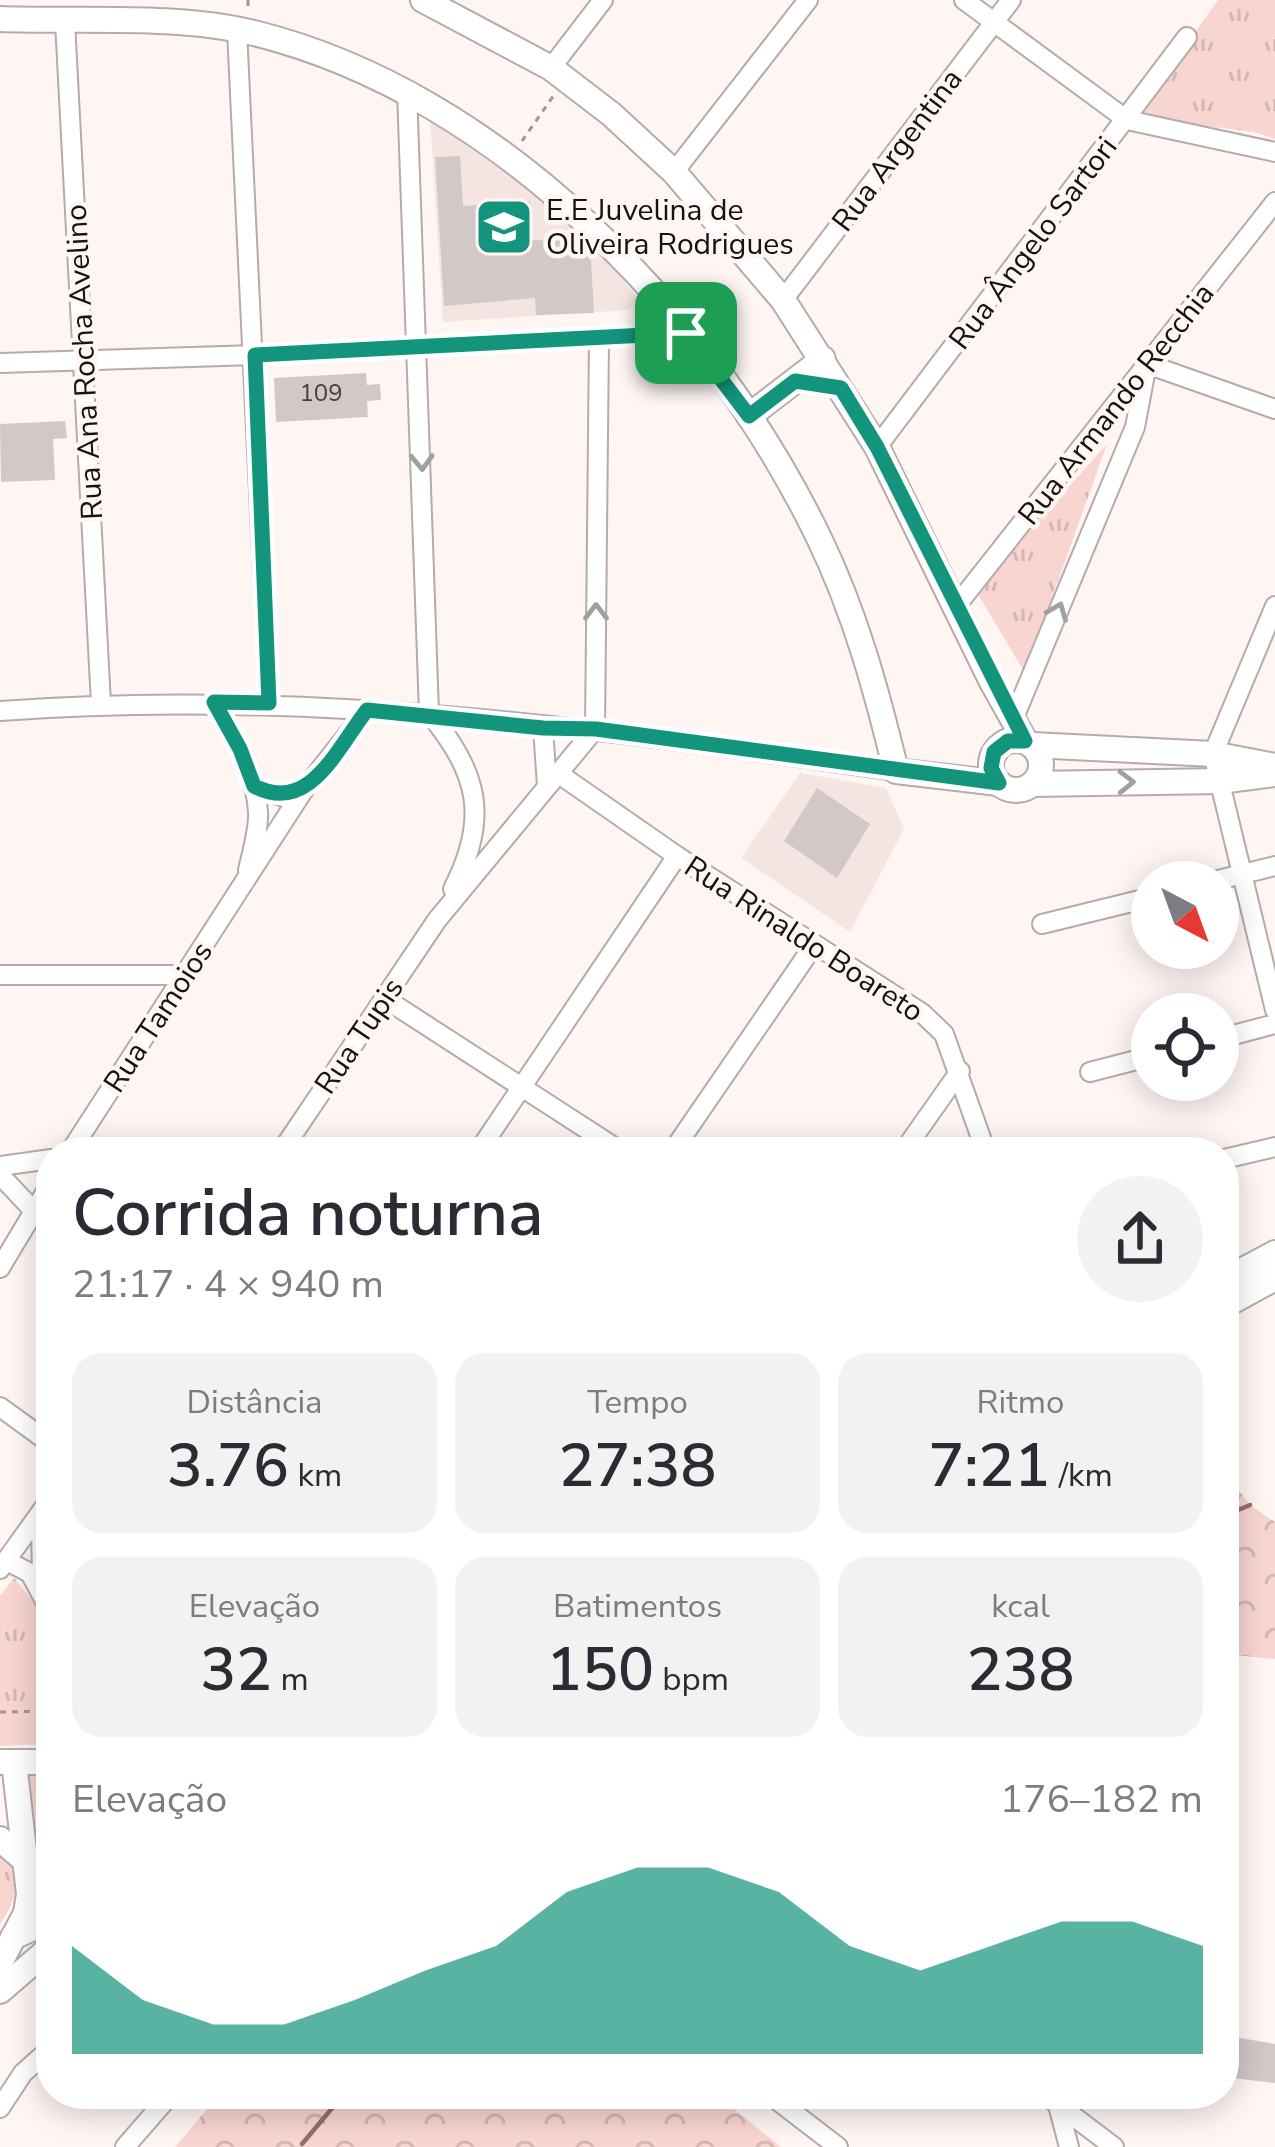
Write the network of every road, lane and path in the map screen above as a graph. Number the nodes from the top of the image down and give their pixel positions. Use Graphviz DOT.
graph roads {
  1 [pos="423,0"];
  2 [pos="603,0"];
  3 [pos="808,0"];
  4 [pos="964,0"];
  5 [pos="1011,0"];
  6 [pos="0,19"];
  7 [pos="65,22"];
  8 [pos="994,23"];
  9 [pos="237,30"];
  10 [pos="1187,38"];
  11 [pos="559,74"];
  12 [pos="407,91"];
  13 [pos="1127,120"];
  14 [pos="1275,152"];
  15 [pos="510,158"];
  16 [pos="674,172"];
  17 [pos="1275,202"];
  18 [pos="783,300"];
  19 [pos="686,333"];
  20 [pos="598,338"];
  21 [pos="419,345"];
  22 [pos="255,355"];
  23 [pos="823,359"];
  24 [pos="85,362"];
  25 [pos="0,363"];
  26 [pos="1147,364"];
  27 [pos="795,381"];
  28 [pos="841,388"];
  29 [pos="1275,409"];
  30 [pos="749,416"];
  31 [pos="877,447"];
  32 [pos="957,605"];
  33 [pos="1275,606"];
  34 [pos="214,702"];
  35 [pos="269,703"];
  36 [pos="101,704"];
  37 [pos="367,710"];
  38 [pos="0,712"];
  39 [pos="429,713"];
  40 [pos="543,728"];
  41 [pos="596,729"];
  42 [pos="1013,741"];
  43 [pos="1214,754"];
  44 [pos="1275,770"];
  45 [pos="896,771"];
  46 [pos="950,778"];
  47 [pos="553,780"];
  48 [pos="1220,781"];
  49 [pos="999,783"];
  50 [pos="1032,784"];
  51 [pos="254,786"];
  52 [pos="304,791"];
  53 [pos="472,834"];
  54 [pos="491,854"];
  55 [pos="677,856"];
  56 [pos="1275,866"];
  57 [pos="1242,874"];
  58 [pos="1239,875"];
  59 [pos="246,880"];
  60 [pos="1131,902"];
  61 [pos="437,920"];
  62 [pos="1042,924"];
  63 [pos="814,945"];
  64 [pos="0,975"];
  65 [pos="186,975"];
  66 [pos="384,998"];
  67 [pos="1275,1010"];
  68 [pos="1275,1024"];
  69 [pos="1239,1033"];
  70 [pos="1131,1061"];
  71 [pos="961,1071"];
  72 [pos="1090,1072"];
  73 [pos="521,1085"];
  74 [pos="80,1137"];
  75 [pos="291,1137"];
  76 [pos="488,1137"];
  77 [pos="599,1137"];
  78 [pos="682,1137"];
  79 [pos="914,1137"];
  80 [pos="981,1137"];
  81 [pos="1275,1147"];
  82 [pos="1239,1155"];
  83 [pos="36,1161"];
  84 [pos="0,1166"];
  85 [pos="0,1175"];
  86 [pos="36,1207"];
  87 [pos="34,1210"];
  88 [pos="1275,1252"];
  89 [pos="0,1268"];
  90 [pos="1239,1272"];
  91 [pos="1275,1278"];
  92 [pos="1239,1298"];
  93 [pos="0,1407"];
  94 [pos="36,1433"];
  95 [pos="36,1520"];
  96 [pos="4,1565"];
  97 [pos="36,1580"];
  98 [pos="36,1711"];
  99 [pos="0,1712"];
  100 [pos="7,1762"];
  101 [pos="0,1839"];
  102 [pos="28,1864"];
  103 [pos="36,1927"];
  104 [pos="8,1939"];
  105 [pos="36,1960"];
  106 [pos="0,1964"];
  107 [pos="0,1991"];
  108 [pos="36,2061"];
  109 [pos="0,2108"];
  110 [pos="158,2109"];
  111 [pos="789,2109"];
  112 [pos="1055,2109"];
  113 [pos="1063,2109"];
  114 [pos="1107,2145"];
  115 [pos="125,2147"];
  116 [pos="838,2147"];
  117 [pos="1069,2147"];
  1 -- 11 [label="main road"];
  2 -- 11 [label="street"];
  3 -- 16 [label="street"];
  4 -- 8 [label="street"];
  5 -- 8 [label="street, Rua Argentina"];
  6 -- 7 [label="main road"];
  7 -- 9 [label="main road"];
  7 -- 24 [label="street, Rua Ana Rocha Avelino"];
  8 -- 13 [label="street"];
  8 -- 18 [label="street, Rua Argentina"];
  9 -- 12 [label="main road"];
  9 -- 22 [label="street"];
  10 -- 13 [label="street, Rua Ângelo Sartori"];
  11 -- 15 [label="path"];
  11 -- 16 [label="main road"];
  12 -- 15 [label="main road"];
  12 -- 21 [label="street"];
  13 -- 14 [label="street"];
  13 -- 31 [label="street, Rua Ângelo Sartori"];
  15 -- 19 [label="main road"];
  16 -- 18 [label="main road"];
  17 -- 26 [label="street, Rua Armando Recchia"];
  18 -- 23 [label="main road"];
  19 -- 20 [label="street"];
  19 -- 30 [label="main road"];
  20 -- 21 [label="street"];
  41 -- 20 [label="street, one-way"];
  21 -- 22 [label="street"];
  21 -- 39 [label="street, one-way"];
  22 -- 24 [label="street"];
  22 -- 35 [label="street"];
  23 -- 27 [label="main road"];
  23 -- 28 [label="main road"];
  24 -- 25 [label="street"];
  24 -- 36 [label="street, Rua Ana Rocha Avelino"];
  26 -- 29 [label="street"];
  26 -- 32 [label="street, Rua Armando Recchia"];
  42 -- 26 [label="street, one-way"];
  27 -- 28 [label="main road"];
  27 -- 30 [label="main road"];
  28 -- 31 [label="main road"];
  30 -- 45 [label="main road"];
  31 -- 32 [label="main road"];
  32 -- 42 [label="main road"];
  33 -- 43 [label="street"];
  34 -- 35 [label="street"];
  34 -- 36 [label="street"];
  34 -- 51 [label="street, Rua Tamoios"];
  35 -- 37 [label="street"];
  36 -- 38 [label="street"];
  37 -- 39 [label="street"];
  37 -- 52 [label="street, Rua Tamoios"];
  39 -- 40 [label="street"];
  39 -- 53 [label="street, Rua Tupis"];
  40 -- 41 [label="street"];
  40 -- 47 [label="street"];
  41 -- 45 [label="street"];
  41 -- 47 [label="street, Rua Tupis"];
  42 -- 43 [label="main road"];
  42 -- 46 [label="main road"];
  42 -- 49 [label="main road"];
  42 -- 50 [label="main road"];
  43 -- 44 [label="main road"];
  43 -- 48 [label="street"];
  44 -- 48 [label="main road"];
  45 -- 46 [label="main road"];
  46 -- 49 [label="main road"];
  47 -- 54 [label="street, Rua Tupis"];
  47 -- 55 [label="street, Rua Rinaldo Boareto"];
  50 -- 48 [label="main road, one-way"];
  48 -- 57 [label="street"];
  49 -- 50 [label="main road"];
  51 -- 52 [label="street"];
  51 -- 59 [label="street, Rua Tamoios"];
  52 -- 59 [label="street, Rua Tamoios"];
  53 -- 54 [label="street"];
  53 -- 61 [label="street, Rua Tupis"];
  54 -- 61 [label="street, Rua Tupis"];
  55 -- 63 [label="street, Rua Rinaldo Boareto"];
  55 -- 73 [label="street"];
  56 -- 57 [label="street"];
  57 -- 58 [label="street"];
  57 -- 67 [label="street"];
  59 -- 65 [label="street, Rua Tamoios"];
  60 -- 62 [label="street"];
  61 -- 66 [label="street, Rua Tupis"];
  63 -- 71 [label="street, Rua Rinaldo Boareto"];
  63 -- 78 [label="street"];
  64 -- 65 [label="street"];
  65 -- 74 [label="street, Rua Tamoios"];
  66 -- 73 [label="street"];
  66 -- 75 [label="street, Rua Tupis"];
  68 -- 69 [label="street"];
  70 -- 72 [label="street"];
  71 -- 79 [label="street"];
  71 -- 80 [label="street, Rua Rinaldo Boareto"];
  73 -- 76 [label="street"];
  73 -- 77 [label="street"];
  81 -- 82 [label="street"];
  83 -- 84 [label="street"];
  85 -- 87 [label="street"];
  86 -- 87 [label="street"];
  87 -- 89 [label="street"];
  88 -- 90 [label="main road"];
  91 -- 92 [label="main road"];
  93 -- 94 [label="street"];
  95 -- 96 [label="street"];
  96 -- 97 [label="street"];
  98 -- 99 [label="path"];
  100 -- 102 [label="main road"];
  101 -- 102 [label="main road"];
  102 -- 104 [label="main road"];
  103 -- 104 [label="main road"];
  104 -- 106 [label="main road"];
  105 -- 107 [label="main road"];
  108 -- 109 [label="street"];
  110 -- 115 [label="street"];
  111 -- 116 [label="street"];
  112 -- 117 [label="street"];
  113 -- 114 [label="street"];
}
